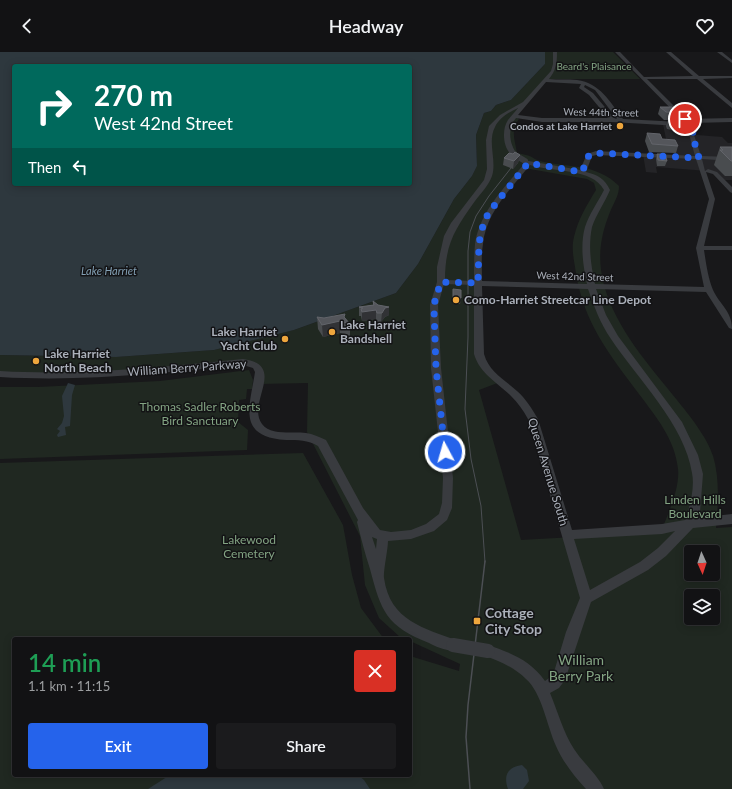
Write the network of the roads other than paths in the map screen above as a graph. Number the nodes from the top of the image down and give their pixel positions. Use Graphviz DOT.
graph roads {
  1 [pos="555,52"];
  2 [pos="617,52"];
  3 [pos="668,52"];
  4 [pos="719,52"];
  5 [pos="732,62"];
  6 [pos="698,77"];
  7 [pos="732,77"];
  8 [pos="644,78"];
  9 [pos="544,80"];
  10 [pos="582,82"];
  11 [pos="526,103"];
  12 [pos="732,106"];
  13 [pos="514,116"];
  14 [pos="612,120"];
  15 [pos="621,120"];
  16 [pos="732,120"];
  17 [pos="688,122"];
  18 [pos="699,158"];
  19 [pos="732,160"];
  20 [pos="526,162"];
  21 [pos="582,172"];
  22 [pos="707,175"];
  23 [pos="732,191"];
  24 [pos="700,248"];
  25 [pos="732,248"];
  26 [pos="441,282"];
  27 [pos="478,283"];
  28 [pos="591,286"];
  29 [pos="709,290"];
  30 [pos="732,326"];
  31 [pos="0,374"];
  32 [pos="361,514"];
  33 [pos="732,519"];
  34 [pos="688,526"];
  35 [pos="567,535"];
  36 [pos="383,537"];
  37 [pos="378,578"];
  38 [pos="586,598"];
  39 [pos="543,689"];
  40 [pos="596,789"];
  1 -- 9 [label="street"];
  2 -- 8 [label="street"];
  3 -- 6 [label="street"];
  4 -- 5 [label="street"];
  6 -- 7 [label="street"];
  6 -- 8 [label="street"];
  6 -- 12 [label="street"];
  8 -- 17 [label="street"];
  9 -- 10 [label="street"];
  9 -- 11 [label="street"];
  10 -- 14 [label="street"];
  10 -- 15 [label="street"];
  11 -- 13 [label="street"];
  11 -- 26 [label="street"];
  13 -- 14 [label="street, West 44th Street"];
  13 -- 20 [label="street, bridge"];
  14 -- 15 [label="street, West 44th Street"];
  15 -- 17 [label="street, West 44th Street"];
  16 -- 17 [label="street, West 44th Street"];
  17 -- 18 [label="street"];
  18 -- 19 [label="street"];
  18 -- 21 [label="street"];
  18 -- 22 [label="street"];
  20 -- 21 [label="street"];
  20 -- 27 [label="street, Queen Avenue South"];
  21 -- 28 [label="street"];
  22 -- 23 [label="street"];
  22 -- 24 [label="street"];
  24 -- 25 [label="street"];
  24 -- 29 [label="street"];
  26 -- 27 [label="street, West 42nd Street"];
  26 -- 36 [label="street"];
  27 -- 28 [label="street, West 42nd Street"];
  27 -- 35 [label="street, Queen Avenue South"];
  28 -- 29 [label="street, West 42nd Street"];
  28 -- 34 [label="street"];
  29 -- 30 [label="street"];
  31 -- 32 [label="street, William Berry Parkway"];
  32 -- 36 [label="street, William Berry Parkway"];
  32 -- 37 [label="street, William Berry Parkway"];
  33 -- 34 [label="street"];
  34 -- 35 [label="street"];
  34 -- 38 [label="street"];
  35 -- 38 [label="street, Queen Avenue South"];
  36 -- 37 [label="street, William Berry Parkway"];
  37 -- 39 [label="street, William Berry Parkway, bridge"];
  38 -- 39 [label="street"];
  39 -- 40 [label="street, William Berry Parkway"];
}
